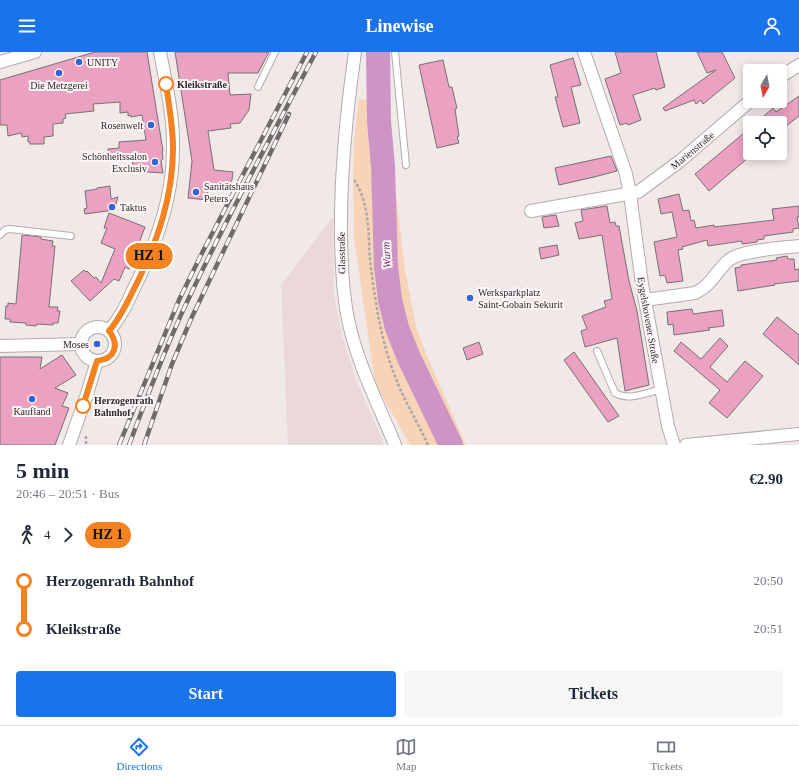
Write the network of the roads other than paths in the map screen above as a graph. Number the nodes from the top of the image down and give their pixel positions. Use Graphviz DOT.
graph roads {
  1 [pos="35,52"];
  2 [pos="160,52"];
  3 [pos="275,52"];
  4 [pos="355,52"];
  5 [pos="395,52"];
  6 [pos="584,52"];
  7 [pos="0,62"];
  8 [pos="799,65"];
  9 [pos="787,73"];
  10 [pos="258,87"];
  11 [pos="743,107"];
  12 [pos="406,165"];
  13 [pos="630,194"];
  14 [pos="531,211"];
  15 [pos="0,235"];
  16 [pos="71,236"];
  17 [pos="799,246"];
  18 [pos="645,300"];
  19 [pos="109,331"];
  20 [pos="81,344"];
  21 [pos="0,346"];
  22 [pos="597,351"];
  23 [pos="97,361"];
  24 [pos="662,389"];
  25 [pos="799,434"];
  26 [pos="69,445"];
  27 [pos="395,445"];
  28 [pos="674,445"];
  29 [pos="686,445"];
  1 -- 7 [label="street"];
  2 -- 19 [label="street"];
  3 -- 10 [label="lane"];
  4 -- 27 [label="street, Glasstraße"];
  5 -- 12 [label="lane"];
  6 -- 13 [label="street, Eygelshovener Straße"];
  8 -- 9 [label="street"];
  11 -- 13 [label="street, Marienstraße"];
  13 -- 14 [label="street"];
  13 -- 18 [label="street, Eygelshovener Straße"];
  15 -- 16 [label="lane"];
  17 -- 18 [label="street"];
  18 -- 24 [label="street, Eygelshovener Straße"];
  19 -- 20 [label="street"];
  19 -- 23 [label="street"];
  20 -- 21 [label="street"];
  20 -- 23 [label="street"];
  22 -- 24 [label="lane"];
  23 -- 26 [label="street"];
  24 -- 28 [label="street, Eygelshovener Straße"];
  25 -- 29 [label="street"];
}
